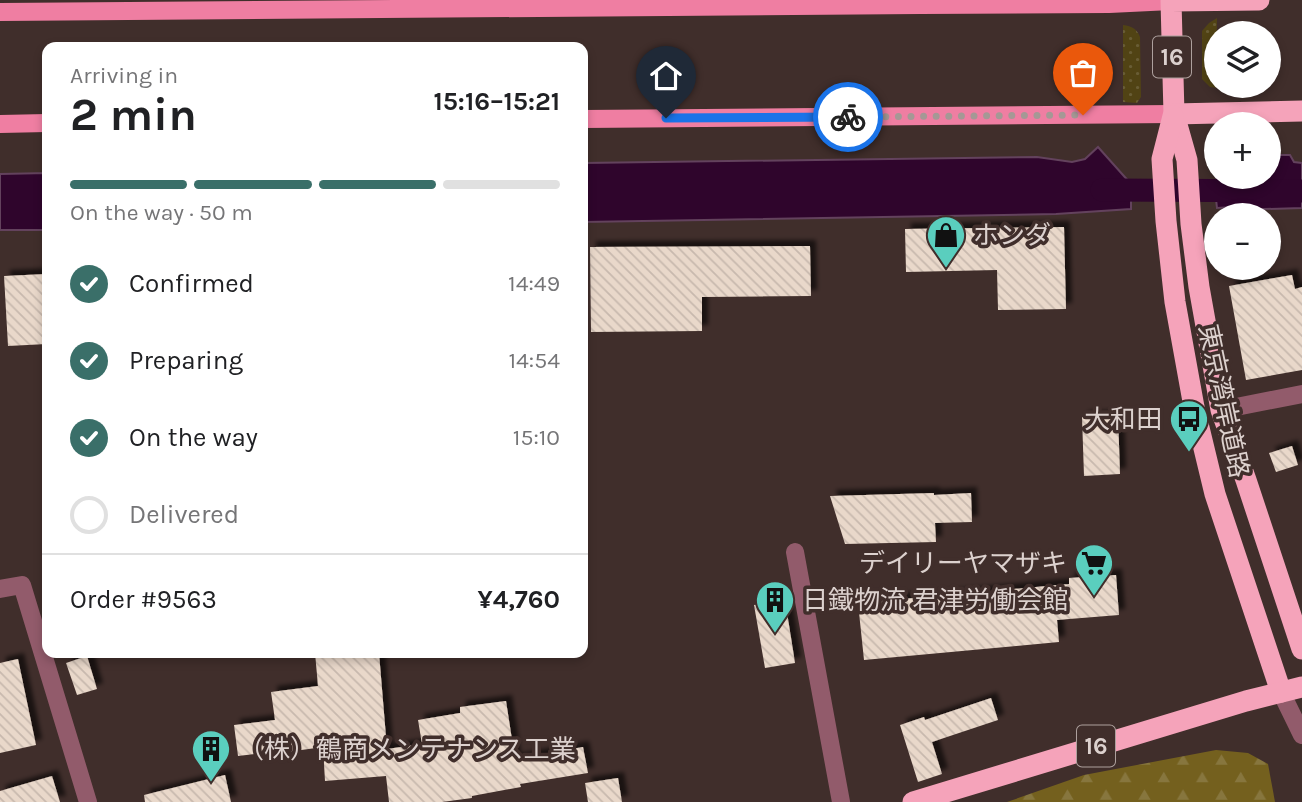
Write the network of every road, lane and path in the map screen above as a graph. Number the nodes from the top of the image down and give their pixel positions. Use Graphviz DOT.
graph roads {
  1 [pos="1171,0"];
  2 [pos="1259,0"];
  3 [pos="0,12"];
  4 [pos="1302,111"];
  5 [pos="1174,114"];
  6 [pos="588,119"];
  7 [pos="42,123"];
  8 [pos="0,124"];
  9 [pos="1174,137"];
  10 [pos="1302,394"];
  11 [pos="1222,410"];
  12 [pos="795,552"];
  13 [pos="0,589"];
  14 [pos="1302,649"];
  15 [pos="42,651"];
  16 [pos="44,658"];
  17 [pos="1302,687"];
  18 [pos="1281,692"];
  19 [pos="1302,735"];
  20 [pos="88,802"];
  21 [pos="841,802"];
  22 [pos="913,802"];
  1 -- 2 [label="highway, 16"];
  1 -- 3 [label="main road"];
  1 -- 5 [label="highway, 東京湾岸道路 / 16"];
  4 -- 5 [label="highway, 16"];
  5 -- 6 [label="main road"];
  5 -- 9 [label="highway, 東京湾岸道路 / 16"];
  7 -- 8 [label="main road"];
  9 -- 11 [label="highway, 東京湾岸道路 / 16"];
  9 -- 18 [label="highway, 東京湾岸道路 / 16"];
  10 -- 11 [label="street"];
  11 -- 14 [label="highway, 東京湾岸道路 / 16"];
  12 -- 21 [label="street"];
  13 -- 15 [label="street"];
  16 -- 20 [label="street"];
  17 -- 18 [label="highway, 16"];
  18 -- 19 [label="street"];
  18 -- 22 [label="highway, 16"];
}
